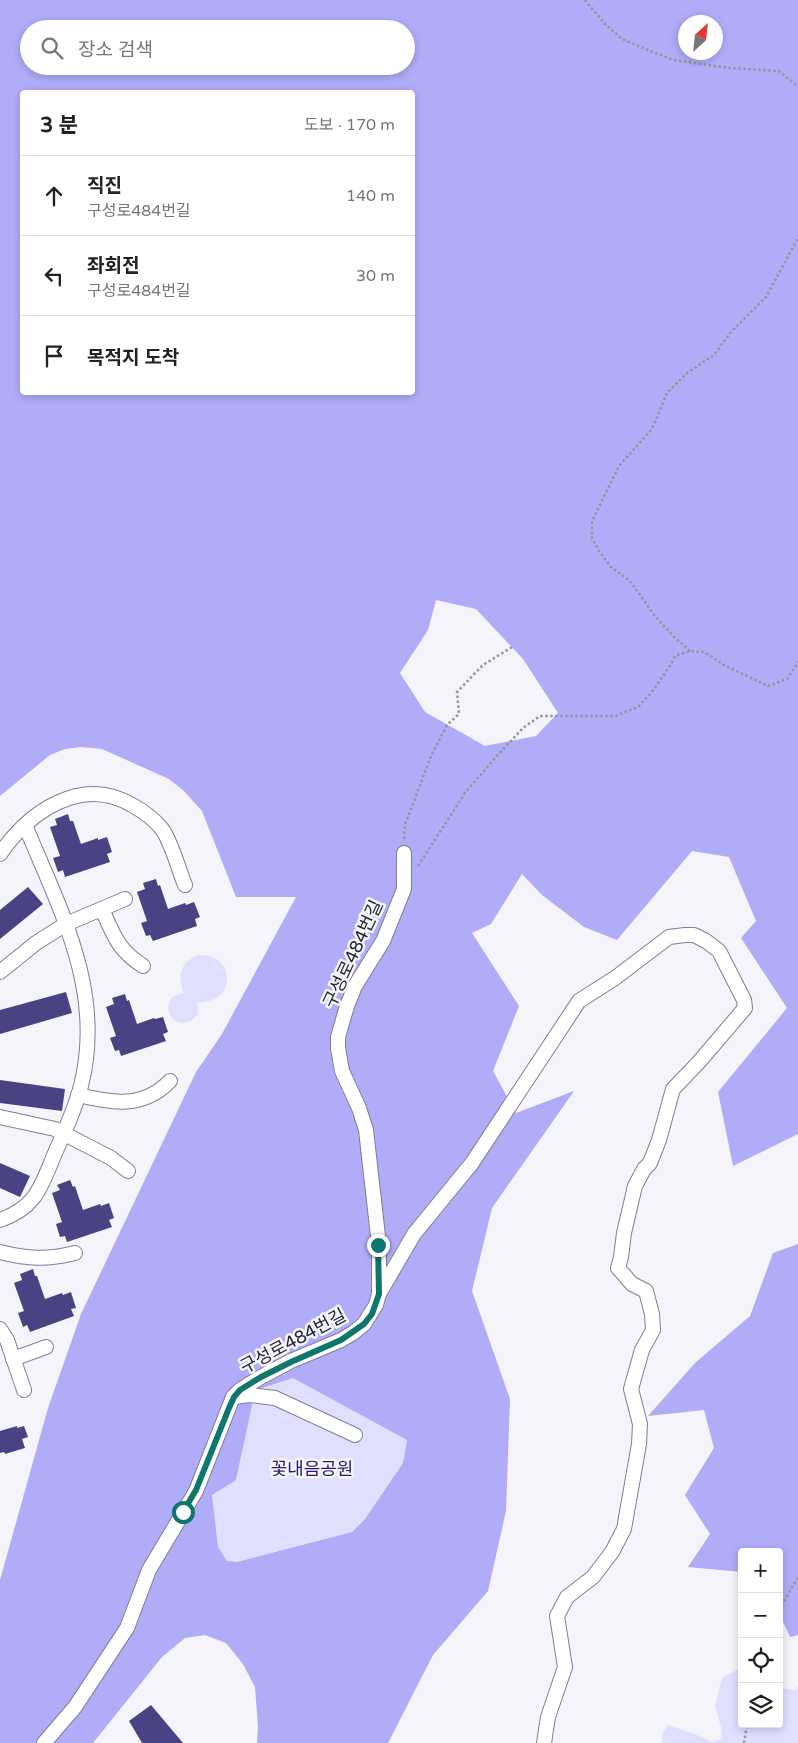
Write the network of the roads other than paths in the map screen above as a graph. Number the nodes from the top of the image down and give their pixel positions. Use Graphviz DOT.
graph roads {
  1 [pos="25,824"];
  2 [pos="404,853"];
  3 [pos="0,854"];
  4 [pos="185,885"];
  5 [pos="125,899"];
  6 [pos="102,909"];
  7 [pos="66,924"];
  8 [pos="143,966"];
  9 [pos="0,972"];
  10 [pos="170,1081"];
  11 [pos="78,1095"];
  12 [pos="0,1117"];
  13 [pos="64,1133"];
  14 [pos="128,1170"];
  15 [pos="0,1220"];
  16 [pos="0,1252"];
  17 [pos="75,1253"];
  18 [pos="379,1294"];
  19 [pos="0,1328"];
  20 [pos="46,1347"];
  21 [pos="13,1359"];
  22 [pos="24,1390"];
  23 [pos="234,1397"];
  24 [pos="355,1435"];
  25 [pos="44,1743"];
  26 [pos="544,1743"];
  1 -- 3 [label="street"];
  1 -- 4 [label="street"];
  1 -- 7 [label="street"];
  2 -- 18 [label="street, 구성로484번길"];
  5 -- 6 [label="street"];
  6 -- 7 [label="street"];
  6 -- 8 [label="street"];
  7 -- 9 [label="street"];
  7 -- 11 [label="street"];
  10 -- 11 [label="street"];
  11 -- 13 [label="street"];
  12 -- 13 [label="street"];
  13 -- 14 [label="street"];
  13 -- 15 [label="street"];
  16 -- 17 [label="street"];
  18 -- 23 [label="street, 구성로484번길"];
  18 -- 26 [label="street"];
  19 -- 21 [label="street"];
  20 -- 21 [label="street"];
  21 -- 22 [label="street"];
  23 -- 24 [label="street"];
  23 -- 25 [label="street, 구성로484번길"];
}
